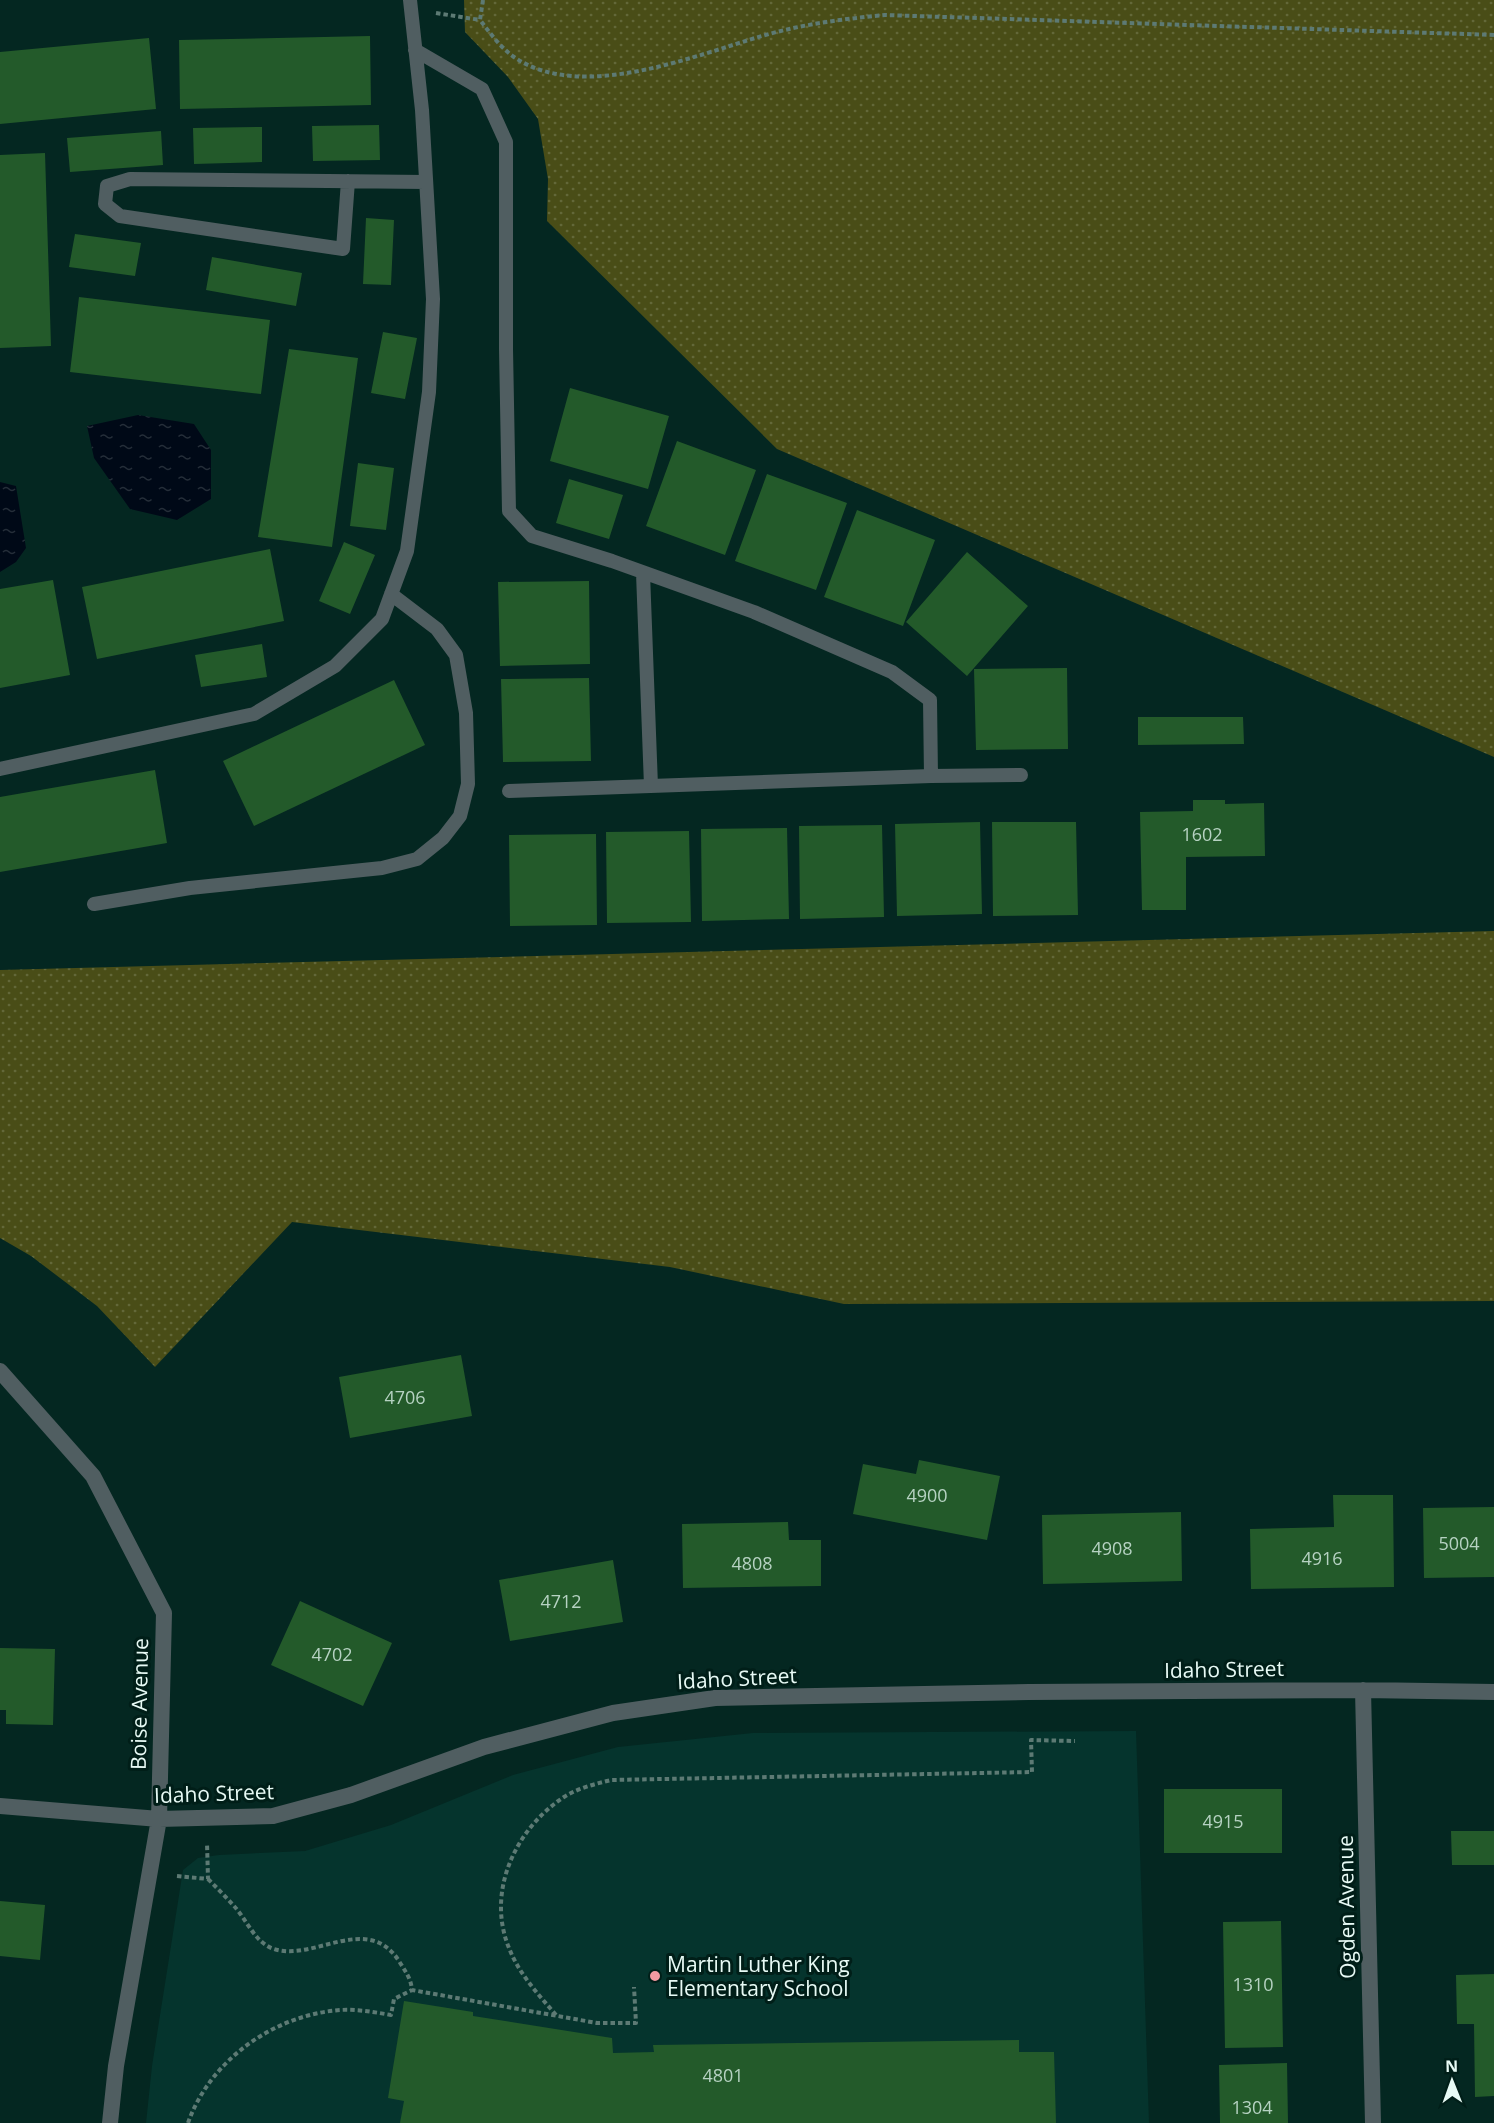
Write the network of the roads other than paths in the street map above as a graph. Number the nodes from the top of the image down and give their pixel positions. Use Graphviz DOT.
graph roads {
  1 [pos="410,5"];
  2 [pos="415,50"];
  3 [pos="348,181"];
  4 [pos="426,182"];
  5 [pos="644,573"];
  6 [pos="391,594"];
  7 [pos="0,769"];
  8 [pos="1021,775"];
  9 [pos="931,776"];
  10 [pos="651,786"];
  11 [pos="509,791"];
  12 [pos="94,904"];
  13 [pos="0,1371"];
  14 [pos="1363,1690"];
  15 [pos="1494,1692"];
  16 [pos="0,1806"];
  17 [pos="159,1819"];
  18 [pos="110,2123"];
  19 [pos="1373,2123"];
  1 -- 2 [label="lane"];
  2 -- 4 [label="lane"];
  2 -- 5 [label="lane"];
  3 -- 3 [label="lane"];
  3 -- 4 [label="lane"];
  4 -- 6 [label="lane"];
  5 -- 9 [label="lane"];
  5 -- 10 [label="lane"];
  6 -- 7 [label="lane"];
  6 -- 12 [label="lane"];
  8 -- 9 [label="lane"];
  9 -- 10 [label="lane"];
  10 -- 11 [label="lane"];
  13 -- 17 [label="street, Boise Avenue"];
  14 -- 15 [label="street, Idaho Street"];
  14 -- 17 [label="street, Idaho Street"];
  14 -- 19 [label="street, Ogden Avenue"];
  16 -- 17 [label="street, Idaho Street"];
  17 -- 18 [label="street, Boise Avenue"];
}
